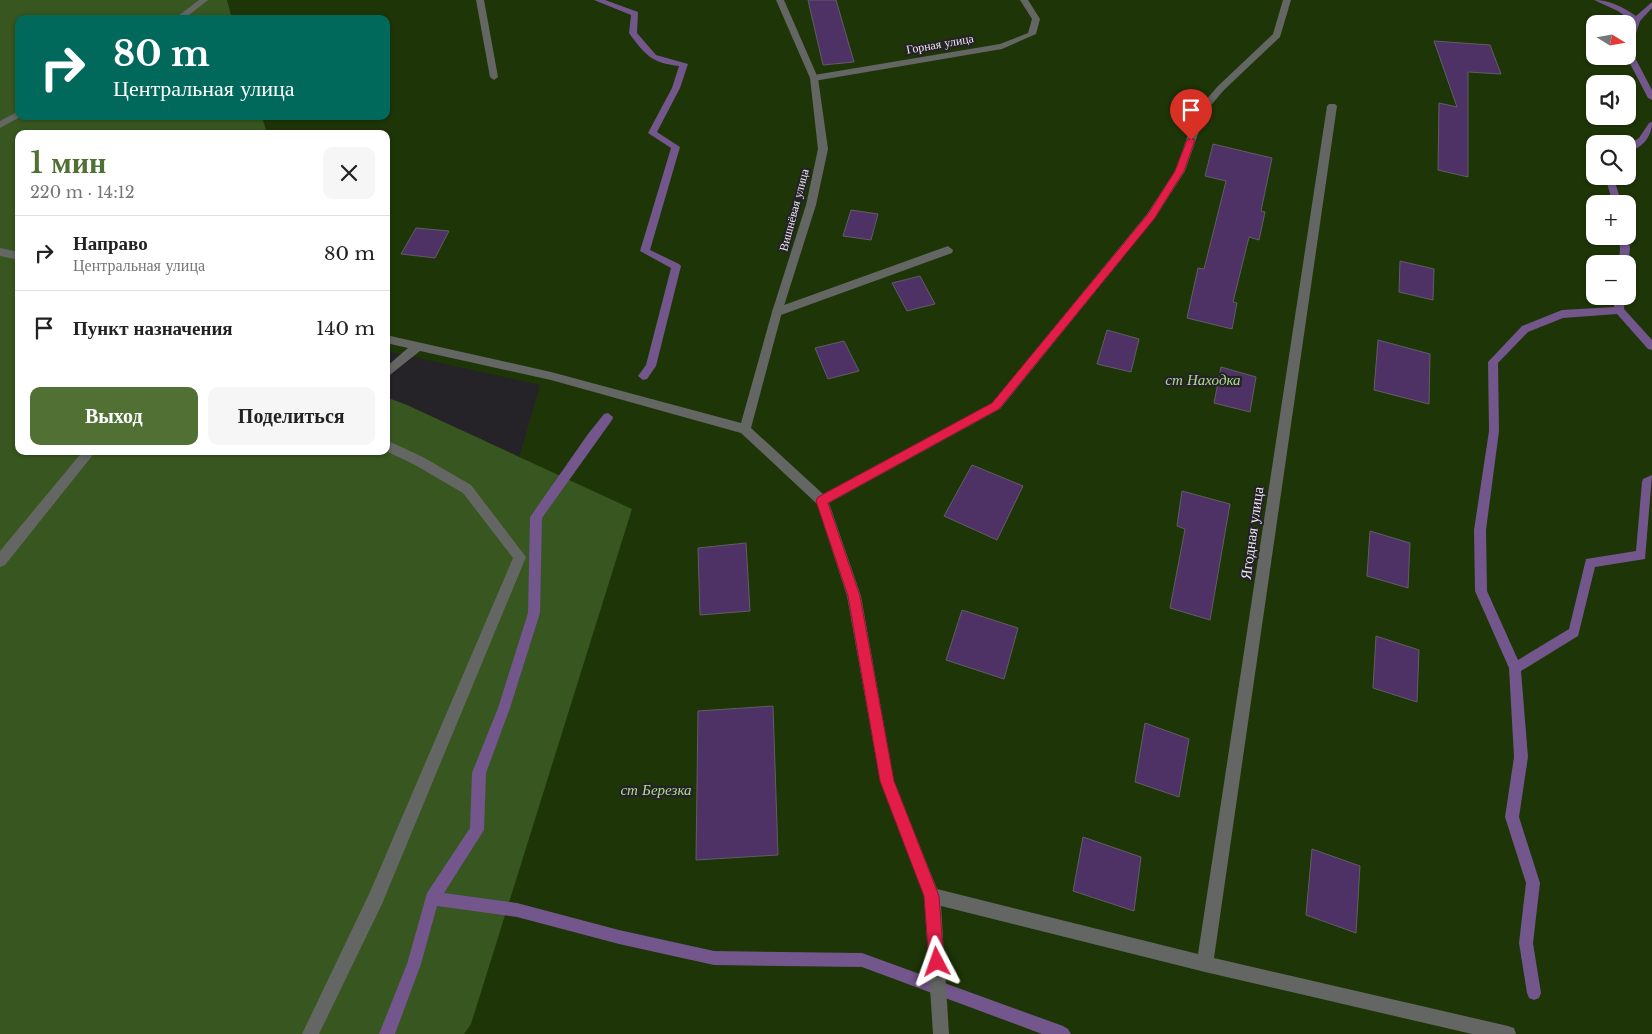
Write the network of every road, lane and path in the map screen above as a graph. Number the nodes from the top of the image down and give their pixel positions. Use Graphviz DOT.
graph roads {
  1 [pos="204,0"];
  2 [pos="480,0"];
  3 [pos="780,0"];
  4 [pos="1024,0"];
  5 [pos="1287,0"];
  6 [pos="183,15"];
  7 [pos="494,77"];
  8 [pos="814,78"];
  9 [pos="1332,106"];
  10 [pos="15,116"];
  11 [pos="0,125"];
  12 [pos="948,250"];
  13 [pos="0,252"];
  14 [pos="15,255"];
  15 [pos="777,312"];
  16 [pos="390,340"];
  17 [pos="418,346"];
  18 [pos="390,370"];
  19 [pos="745,429"];
  20 [pos="390,447"];
  21 [pos="87,455"];
  22 [pos="822,501"];
  23 [pos="0,561"];
  24 [pos="932,896"];
  25 [pos="1205,964"];
  26 [pos="310,1034"];
  27 [pos="941,1034"];
  28 [pos="1508,1034"];
  1 -- 6 [label="street"];
  2 -- 7 [label="street"];
  3 -- 8 [label="street, Вишнёвая улица"];
  4 -- 8 [label="street, Горная улица"];
  5 -- 22 [label="street"];
  8 -- 15 [label="street, Вишнёвая улица"];
  9 -- 25 [label="street, Ягодная улица"];
  10 -- 11 [label="street"];
  12 -- 15 [label="street"];
  13 -- 14 [label="street"];
  15 -- 19 [label="street, Вишнёвая улица"];
  16 -- 17 [label="street"];
  17 -- 18 [label="street"];
  17 -- 19 [label="street"];
  19 -- 22 [label="street"];
  20 -- 26 [label="street"];
  21 -- 23 [label="street"];
  22 -- 24 [label="street"];
  24 -- 25 [label="street"];
  24 -- 27 [label="street"];
  25 -- 28 [label="street"];
}
